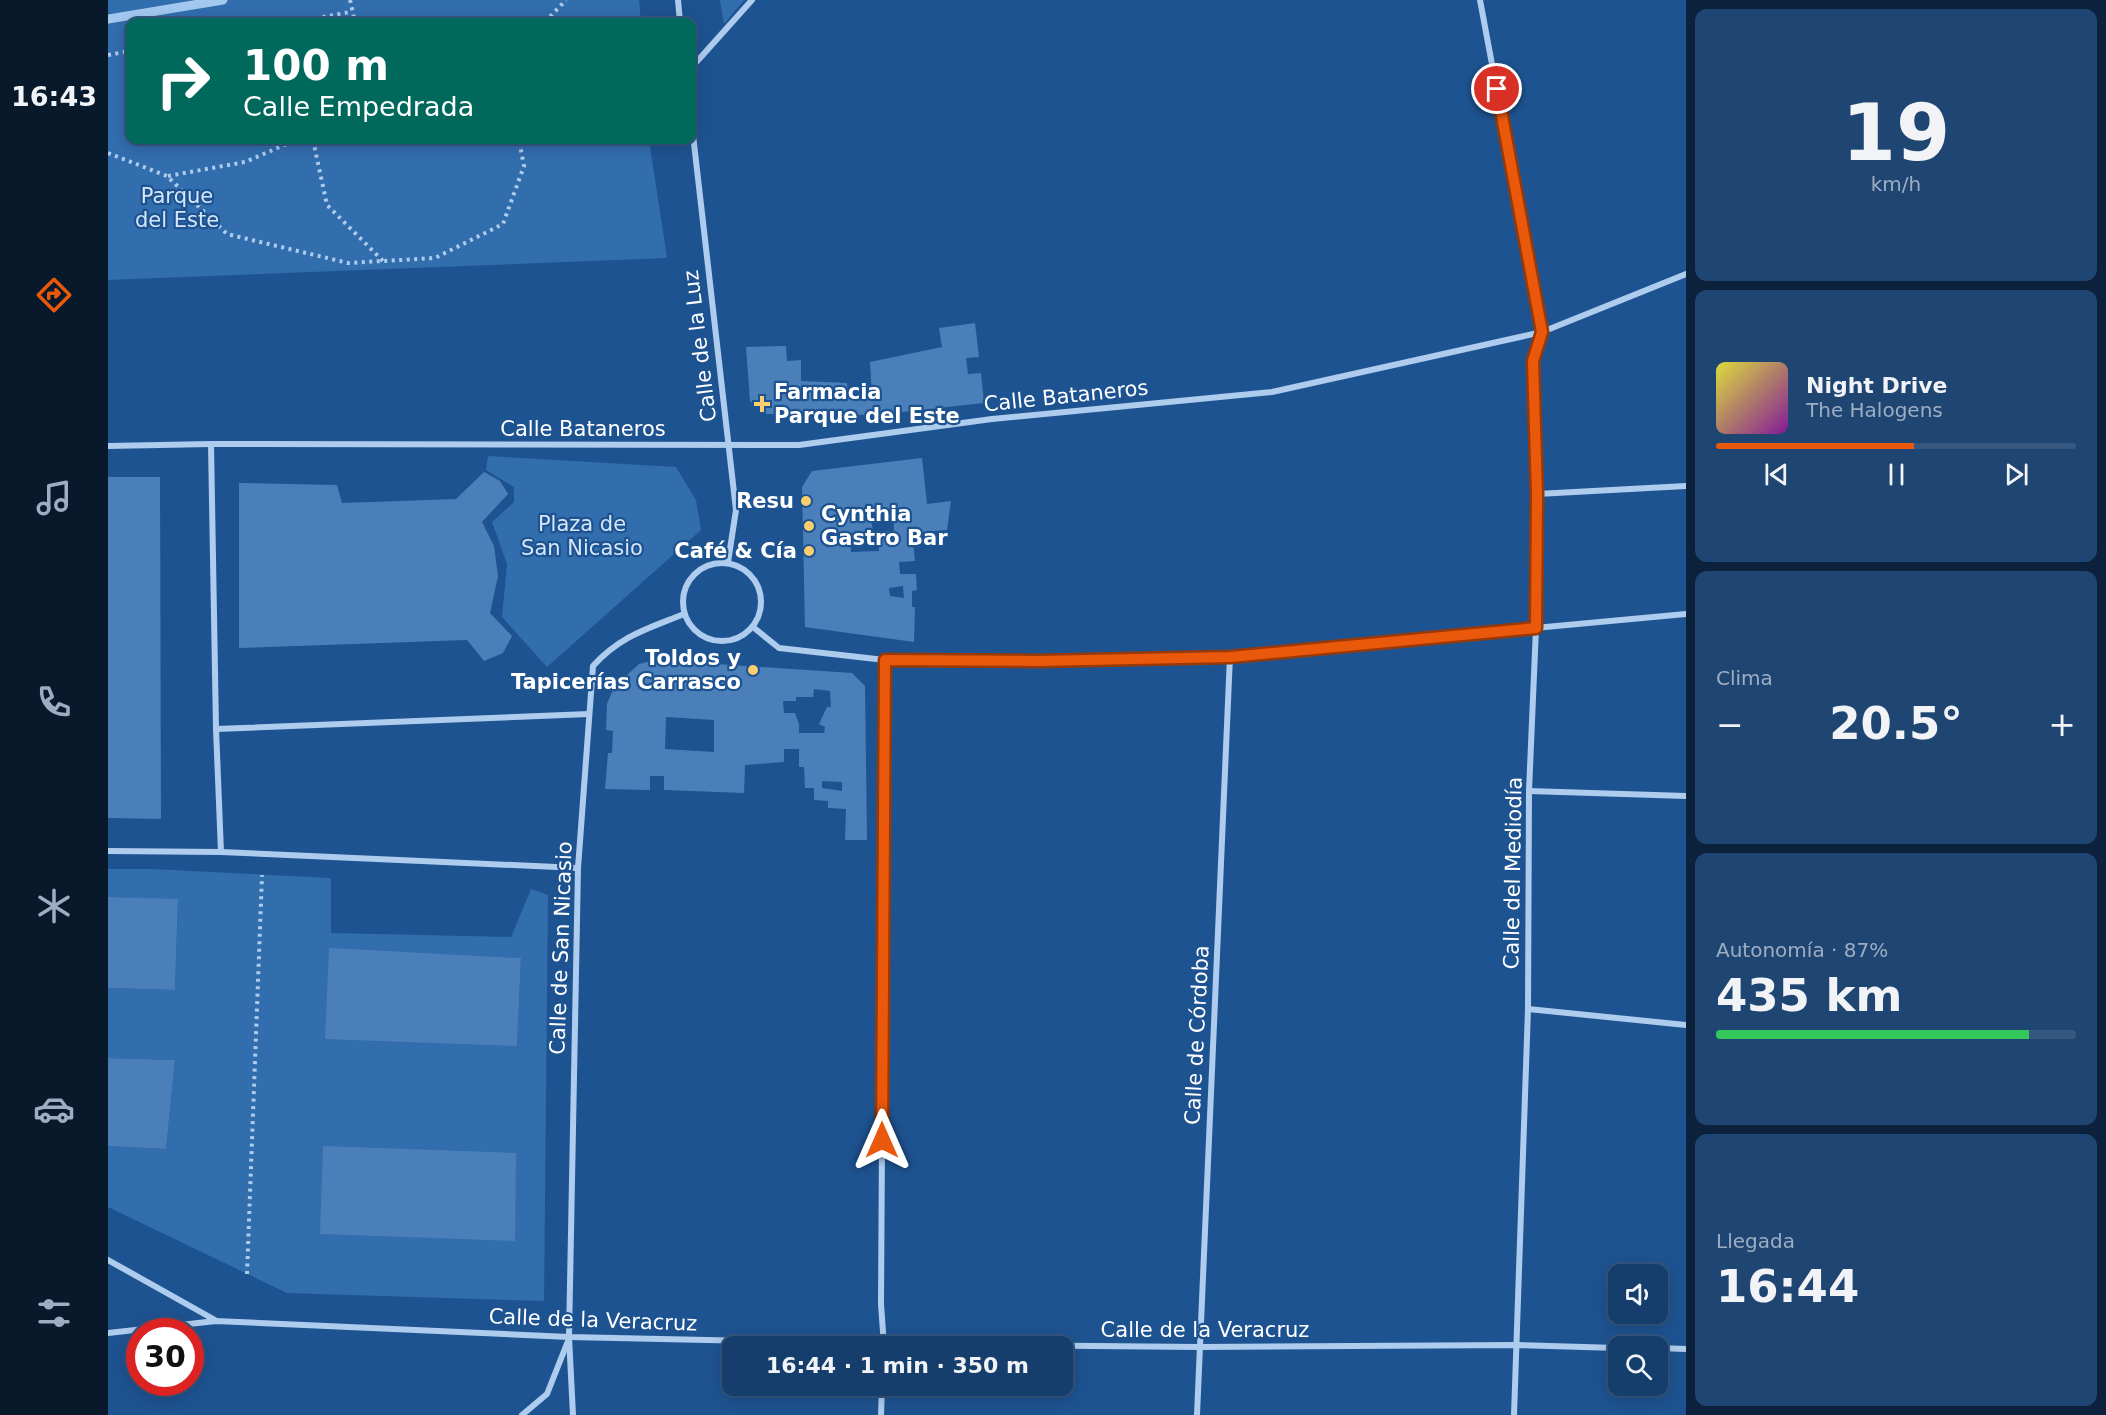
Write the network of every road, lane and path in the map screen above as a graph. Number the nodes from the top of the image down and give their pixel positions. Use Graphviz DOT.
graph roads {
  1 [pos="350,0"];
  2 [pos="566,0"];
  3 [pos="678,0"];
  4 [pos="752,0"];
  5 [pos="1480,0"];
  6 [pos="351,12"];
  7 [pos="316,18"];
  8 [pos="353,18"];
  9 [pos="549,18"];
  10 [pos="680,18"];
  11 [pos="126,52"];
  12 [pos="108,55"];
  13 [pos="696,63"];
  14 [pos="287,144"];
  15 [pos="314,144"];
  16 [pos="520,144"];
  17 [pos="694,144"];
  18 [pos="108,153"];
  19 [pos="167,176"];
  20 [pos="383,261"];
  21 [pos="1686,274"];
  22 [pos="1542,332"];
  23 [pos="211,444"];
  24 [pos="108,446"];
  25 [pos="728,446"];
  26 [pos="1686,486"];
  27 [pos="1537,494"];
  28 [pos="728,562"];
  29 [pos="684,614"];
  30 [pos="1686,614"];
  31 [pos="753,627"];
  32 [pos="1536,628"];
  33 [pos="1230,657"];
  34 [pos="885,660"];
  35 [pos="589,714"];
  36 [pos="216,729"];
  37 [pos="1529,791"];
  38 [pos="1686,796"];
  39 [pos="108,851"];
  40 [pos="221,852"];
  41 [pos="578,868"];
  42 [pos="262,875"];
  43 [pos="1528,1009"];
  44 [pos="1686,1025"];
  45 [pos="108,1260"];
  46 [pos="247,1274"];
  47 [pos="216,1321"];
  48 [pos="108,1332"];
  49 [pos="883,1336"];
  50 [pos="569,1337"];
  51 [pos="722,1341"];
  52 [pos="1517,1345"];
  53 [pos="1073,1347"];
  54 [pos="1199,1347"];
  55 [pos="1608,1348"];
  56 [pos="1668,1348"];
  57 [pos="1686,1349"];
  58 [pos="882,1396"];
  59 [pos="522,1415"];
  60 [pos="573,1415"];
  61 [pos="881,1415"];
  62 [pos="1197,1415"];
  63 [pos="1514,1415"];
  1 -- 6 [label="path"];
  2 -- 9 [label="path"];
  3 -- 10 [label="street"];
  4 -- 13 [label="street"];
  5 -- 22 [label="street"];
  6 -- 7 [label="path"];
  6 -- 8 [label="path"];
  11 -- 12 [label="path"];
  14 -- 19 [label="path"];
  15 -- 20 [label="path"];
  16 -- 20 [label="path"];
  17 -- 25 [label="street, Calle de la Luz"];
  18 -- 19 [label="path"];
  19 -- 20 [label="path"];
  21 -- 22 [label="street, Calle Bataneros"];
  22 -- 25 [label="street, Calle Bataneros"];
  22 -- 27 [label="street, Calle del Mediodía"];
  23 -- 24 [label="street, Calle Bataneros"];
  23 -- 25 [label="street, Calle Bataneros"];
  23 -- 36 [label="street"];
  25 -- 28 [label="street, Calle de la Luz"];
  26 -- 27 [label="street"];
  27 -- 32 [label="street, Calle del Mediodía"];
  28 -- 29 [label="street"];
  28 -- 31 [label="street"];
  29 -- 31 [label="street"];
  29 -- 35 [label="street, Calle de San Nicasio"];
  30 -- 32 [label="street"];
  31 -- 34 [label="street"];
  32 -- 33 [label="street"];
  32 -- 37 [label="street, Calle del Mediodía"];
  33 -- 34 [label="street"];
  33 -- 54 [label="street, Calle de Córdoba"];
  34 -- 49 [label="street"];
  35 -- 36 [label="street"];
  35 -- 41 [label="street, Calle de San Nicasio"];
  36 -- 40 [label="street"];
  37 -- 38 [label="street"];
  37 -- 43 [label="street, Calle del Mediodía"];
  39 -- 40 [label="street"];
  40 -- 41 [label="street"];
  41 -- 50 [label="street, Calle de San Nicasio"];
  42 -- 46 [label="path"];
  43 -- 44 [label="street"];
  43 -- 52 [label="street, Calle del Mediodía"];
  45 -- 47 [label="street"];
  47 -- 48 [label="street, Calle de la Veracruz"];
  47 -- 50 [label="street, Calle de la Veracruz"];
  50 -- 51 [label="street, Calle de la Veracruz"];
  50 -- 59 [label="street"];
  50 -- 60 [label="street, Calle de San Nicasio"];
  52 -- 54 [label="street, Calle de la Veracruz"];
  52 -- 55 [label="street, Calle de la Veracruz"];
  52 -- 63 [label="street, Calle del Mediodía"];
  53 -- 54 [label="street, Calle de la Veracruz"];
  54 -- 62 [label="street, Calle de Córdoba"];
  56 -- 57 [label="street"];
  58 -- 61 [label="street"];
}
